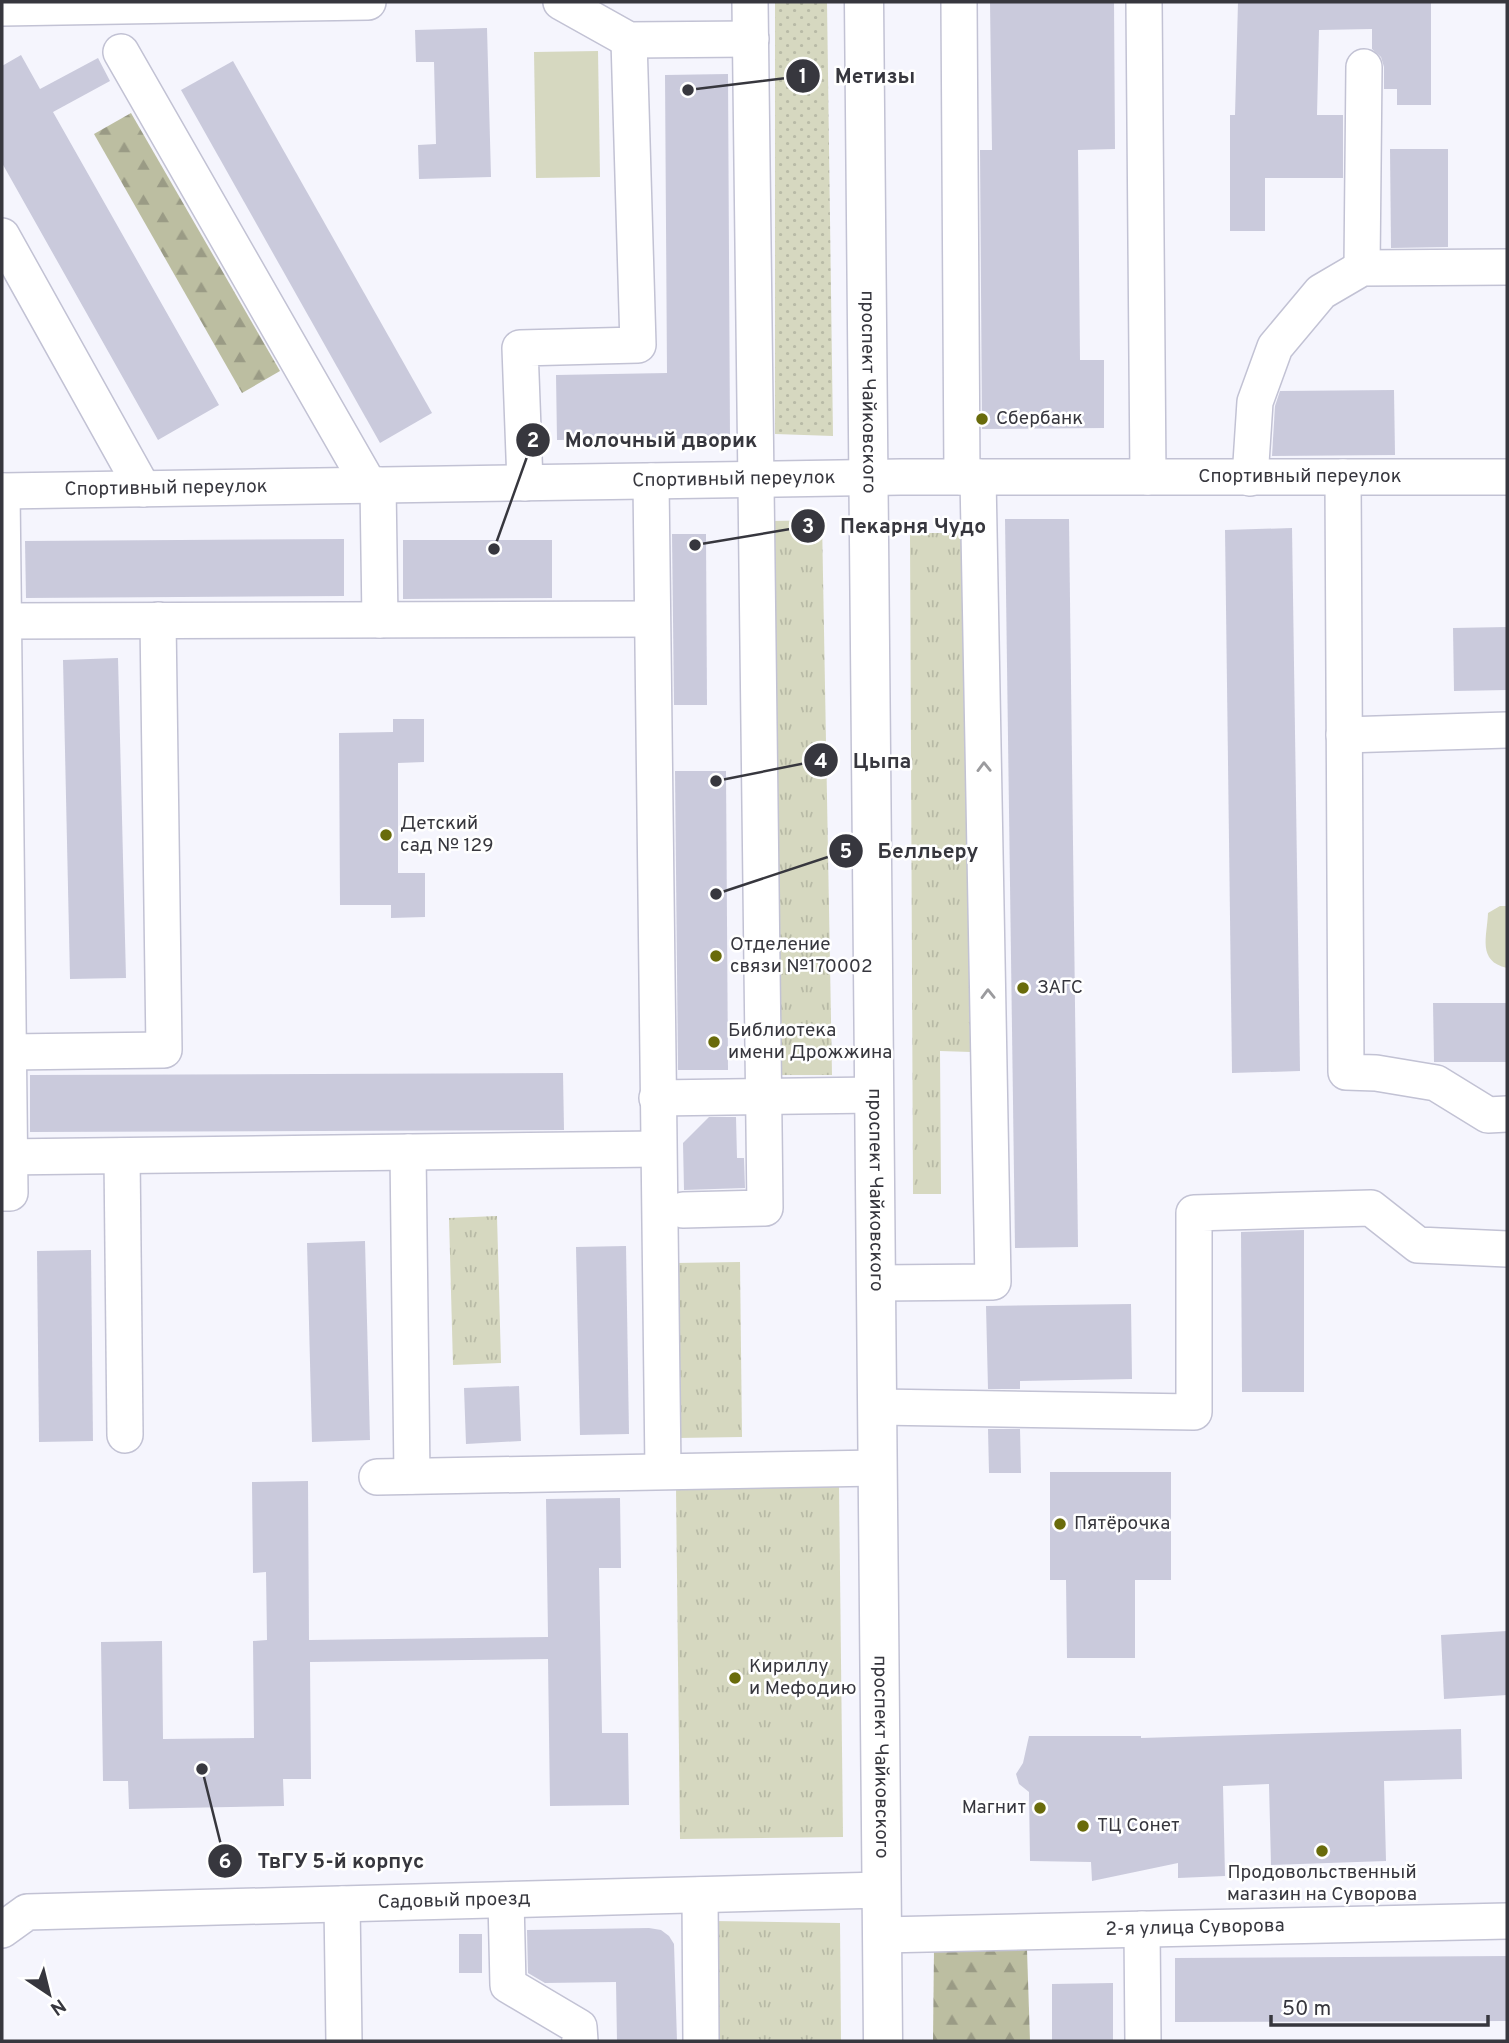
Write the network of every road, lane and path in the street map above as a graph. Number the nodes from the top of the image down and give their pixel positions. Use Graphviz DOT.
graph roads {
  1 [pos="368,2"];
  2 [pos="561,2"];
  3 [pos="750,2"];
  4 [pos="864,2"];
  5 [pos="959,2"];
  6 [pos="1144,2"];
  7 [pos="2,8"];
  8 [pos="751,39"];
  9 [pos="629,40"];
  10 [pos="121,52"];
  11 [pos="1364,67"];
  12 [pos="2,236"];
  13 [pos="1507,267"];
  14 [pos="1362,268"];
  15 [pos="970,477"];
  16 [pos="1148,477"];
  17 [pos="1343,477"];
  18 [pos="1507,477"];
  19 [pos="870,478"];
  20 [pos="1250,478"];
  21 [pos="756,480"];
  22 [pos="651,481"];
  23 [pos="525,483"];
  24 [pos="374,485"];
  25 [pos="143,489"];
  26 [pos="2,491"];
  27 [pos="652,619"];
  28 [pos="158,620"];
  29 [pos="380,620"];
  30 [pos="4,621"];
  31 [pos="1507,730"];
  32 [pos="1343,735"];
  33 [pos="9,1052"];
  34 [pos="875,1095"];
  35 [pos="763,1097"];
  36 [pos="657,1098"];
  37 [pos="1507,1114"];
  38 [pos="658,1149"];
  39 [pos="408,1152"];
  40 [pos="122,1156"];
  41 [pos="6,1157"];
  42 [pos="6,1193"];
  43 [pos="683,1210"];
  44 [pos="1507,1249"];
  45 [pos="877,1283"];
  46 [pos="877,1407"];
  47 [pos="125,1435"];
  48 [pos="878,1468"];
  49 [pos="663,1471"];
  50 [pos="412,1476"];
  51 [pos="377,1477"];
  52 [pos="882,1890"];
  53 [pos="700,1895"];
  54 [pos="506,1900"];
  55 [pos="342,1904"];
  56 [pos="15,1921"];
  57 [pos="1507,1921"];
  58 [pos="1142,1929"];
  59 [pos="882,1936"];
  60 [pos="344,2041"];
  61 [pos="580,2041"];
  62 [pos="701,2041"];
  63 [pos="883,2041"];
  64 [pos="1143,2041"];
  1 -- 7 [label="street"];
  2 -- 9 [label="street"];
  3 -- 8 [label="street"];
  4 -- 19 [label="main road, проспект Чайковского"];
  5 -- 15 [label="street"];
  6 -- 16 [label="street"];
  8 -- 9 [label="street"];
  8 -- 21 [label="street"];
  9 -- 23 [label="street"];
  10 -- 24 [label="street"];
  11 -- 14 [label="street"];
  12 -- 25 [label="street"];
  13 -- 14 [label="street"];
  14 -- 20 [label="street"];
  15 -- 16 [label="street, Спортивный переулок"];
  15 -- 19 [label="street, Спортивный переулок"];
  45 -- 15 [label="street, one-way"];
  16 -- 20 [label="street, Спортивный переулок"];
  17 -- 18 [label="street, Спортивный переулок"];
  17 -- 20 [label="street, Спортивный переулок"];
  17 -- 32 [label="street"];
  19 -- 21 [label="street, Спортивный переулок"];
  19 -- 34 [label="main road, проспект Чайковского"];
  21 -- 22 [label="street, Спортивный переулок"];
  21 -- 35 [label="street"];
  22 -- 23 [label="street, Спортивный переулок"];
  22 -- 27 [label="street"];
  23 -- 24 [label="street, Спортивный переулок"];
  24 -- 25 [label="street, Спортивный переулок"];
  24 -- 29 [label="street"];
  25 -- 26 [label="street, Спортивный переулок"];
  26 -- 30 [label="street"];
  27 -- 29 [label="street"];
  27 -- 36 [label="street"];
  28 -- 29 [label="street"];
  28 -- 30 [label="street"];
  28 -- 33 [label="street"];
  30 -- 33 [label="street"];
  31 -- 32 [label="street"];
  32 -- 37 [label="street"];
  33 -- 41 [label="street"];
  34 -- 35 [label="street"];
  34 -- 45 [label="main road, проспект Чайковского"];
  35 -- 36 [label="street"];
  35 -- 43 [label="street"];
  36 -- 38 [label="street"];
  38 -- 39 [label="street"];
  38 -- 49 [label="street"];
  39 -- 40 [label="street"];
  39 -- 50 [label="street"];
  40 -- 41 [label="street"];
  40 -- 47 [label="street"];
  41 -- 42 [label="street"];
  44 -- 46 [label="street"];
  45 -- 46 [label="main road, проспект Чайковского"];
  46 -- 48 [label="main road, проспект Чайковского"];
  48 -- 49 [label="street"];
  48 -- 52 [label="main road, проспект Чайковского"];
  49 -- 50 [label="street"];
  50 -- 51 [label="street"];
  52 -- 53 [label="street, Садовый проезд"];
  52 -- 59 [label="main road, проспект Чайковского"];
  53 -- 54 [label="street, Садовый проезд"];
  53 -- 62 [label="street"];
  54 -- 55 [label="street, Садовый проезд"];
  54 -- 61 [label="street"];
  55 -- 56 [label="street, Садовый проезд"];
  55 -- 60 [label="street"];
  57 -- 58 [label="street, 2-я улица Суворова"];
  58 -- 59 [label="street, 2-я улица Суворова"];
  58 -- 64 [label="street"];
  59 -- 63 [label="main road, проспект Чайковского"];
}
